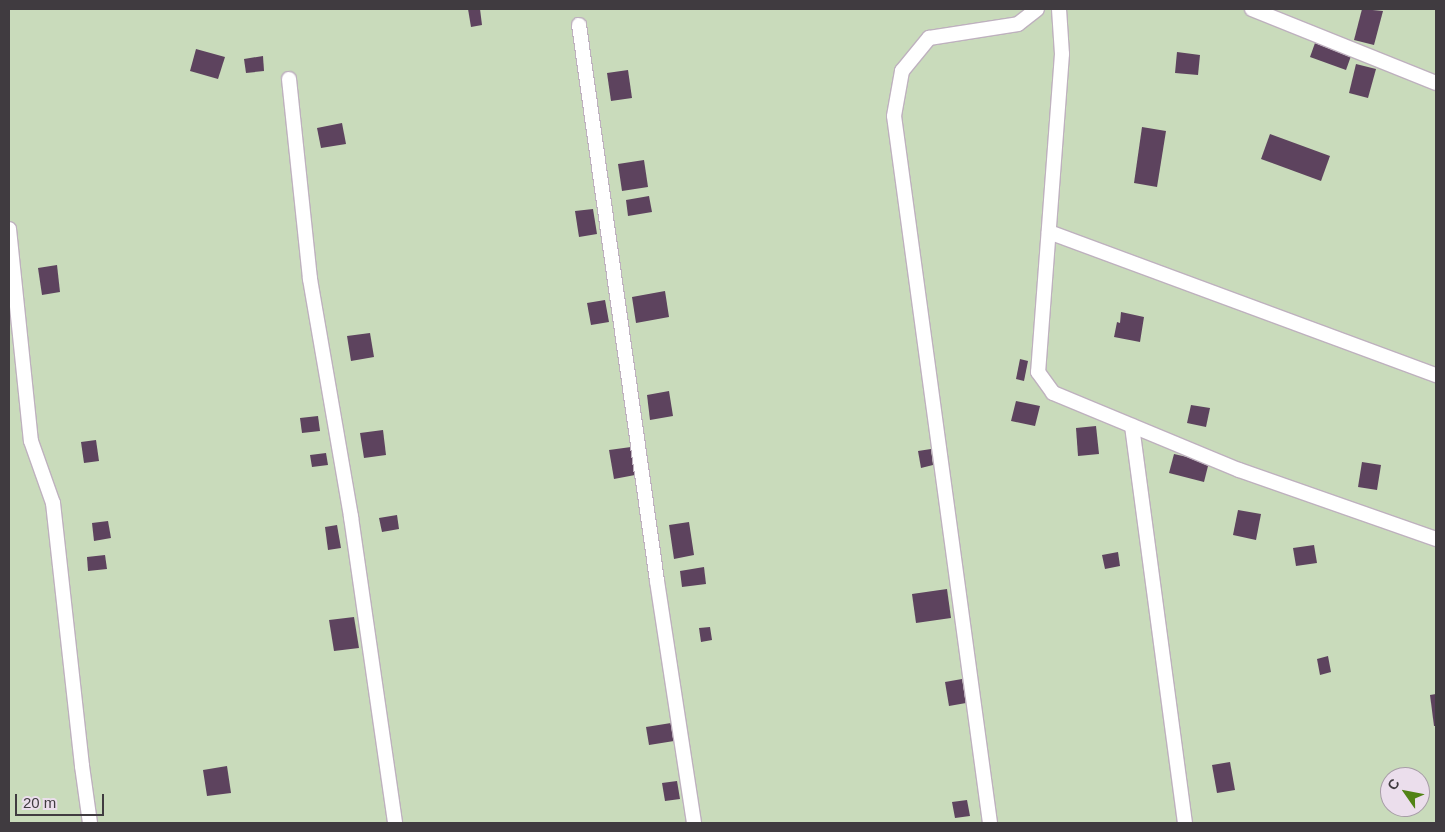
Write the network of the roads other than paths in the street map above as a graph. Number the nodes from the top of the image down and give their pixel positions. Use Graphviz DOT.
graph roads {
  1 [pos="1037,9"];
  2 [pos="1059,9"];
  3 [pos="1252,9"];
  4 [pos="579,25"];
  5 [pos="289,78"];
  6 [pos="1436,83"];
  7 [pos="9,229"];
  8 [pos="1049,232"];
  9 [pos="1436,375"];
  10 [pos="1132,426"];
  11 [pos="1436,539"];
  12 [pos="90,823"];
  13 [pos="395,823"];
  14 [pos="694,823"];
  15 [pos="990,823"];
  16 [pos="1186,823"];
  1 -- 15 [label="lane"];
  2 -- 8 [label="lane"];
  3 -- 6 [label="lane"];
  4 -- 14 [label="lane"];
  5 -- 13 [label="lane"];
  7 -- 12 [label="lane"];
  8 -- 9 [label="lane"];
  8 -- 10 [label="lane"];
  10 -- 11 [label="lane"];
  10 -- 16 [label="lane"];
}
